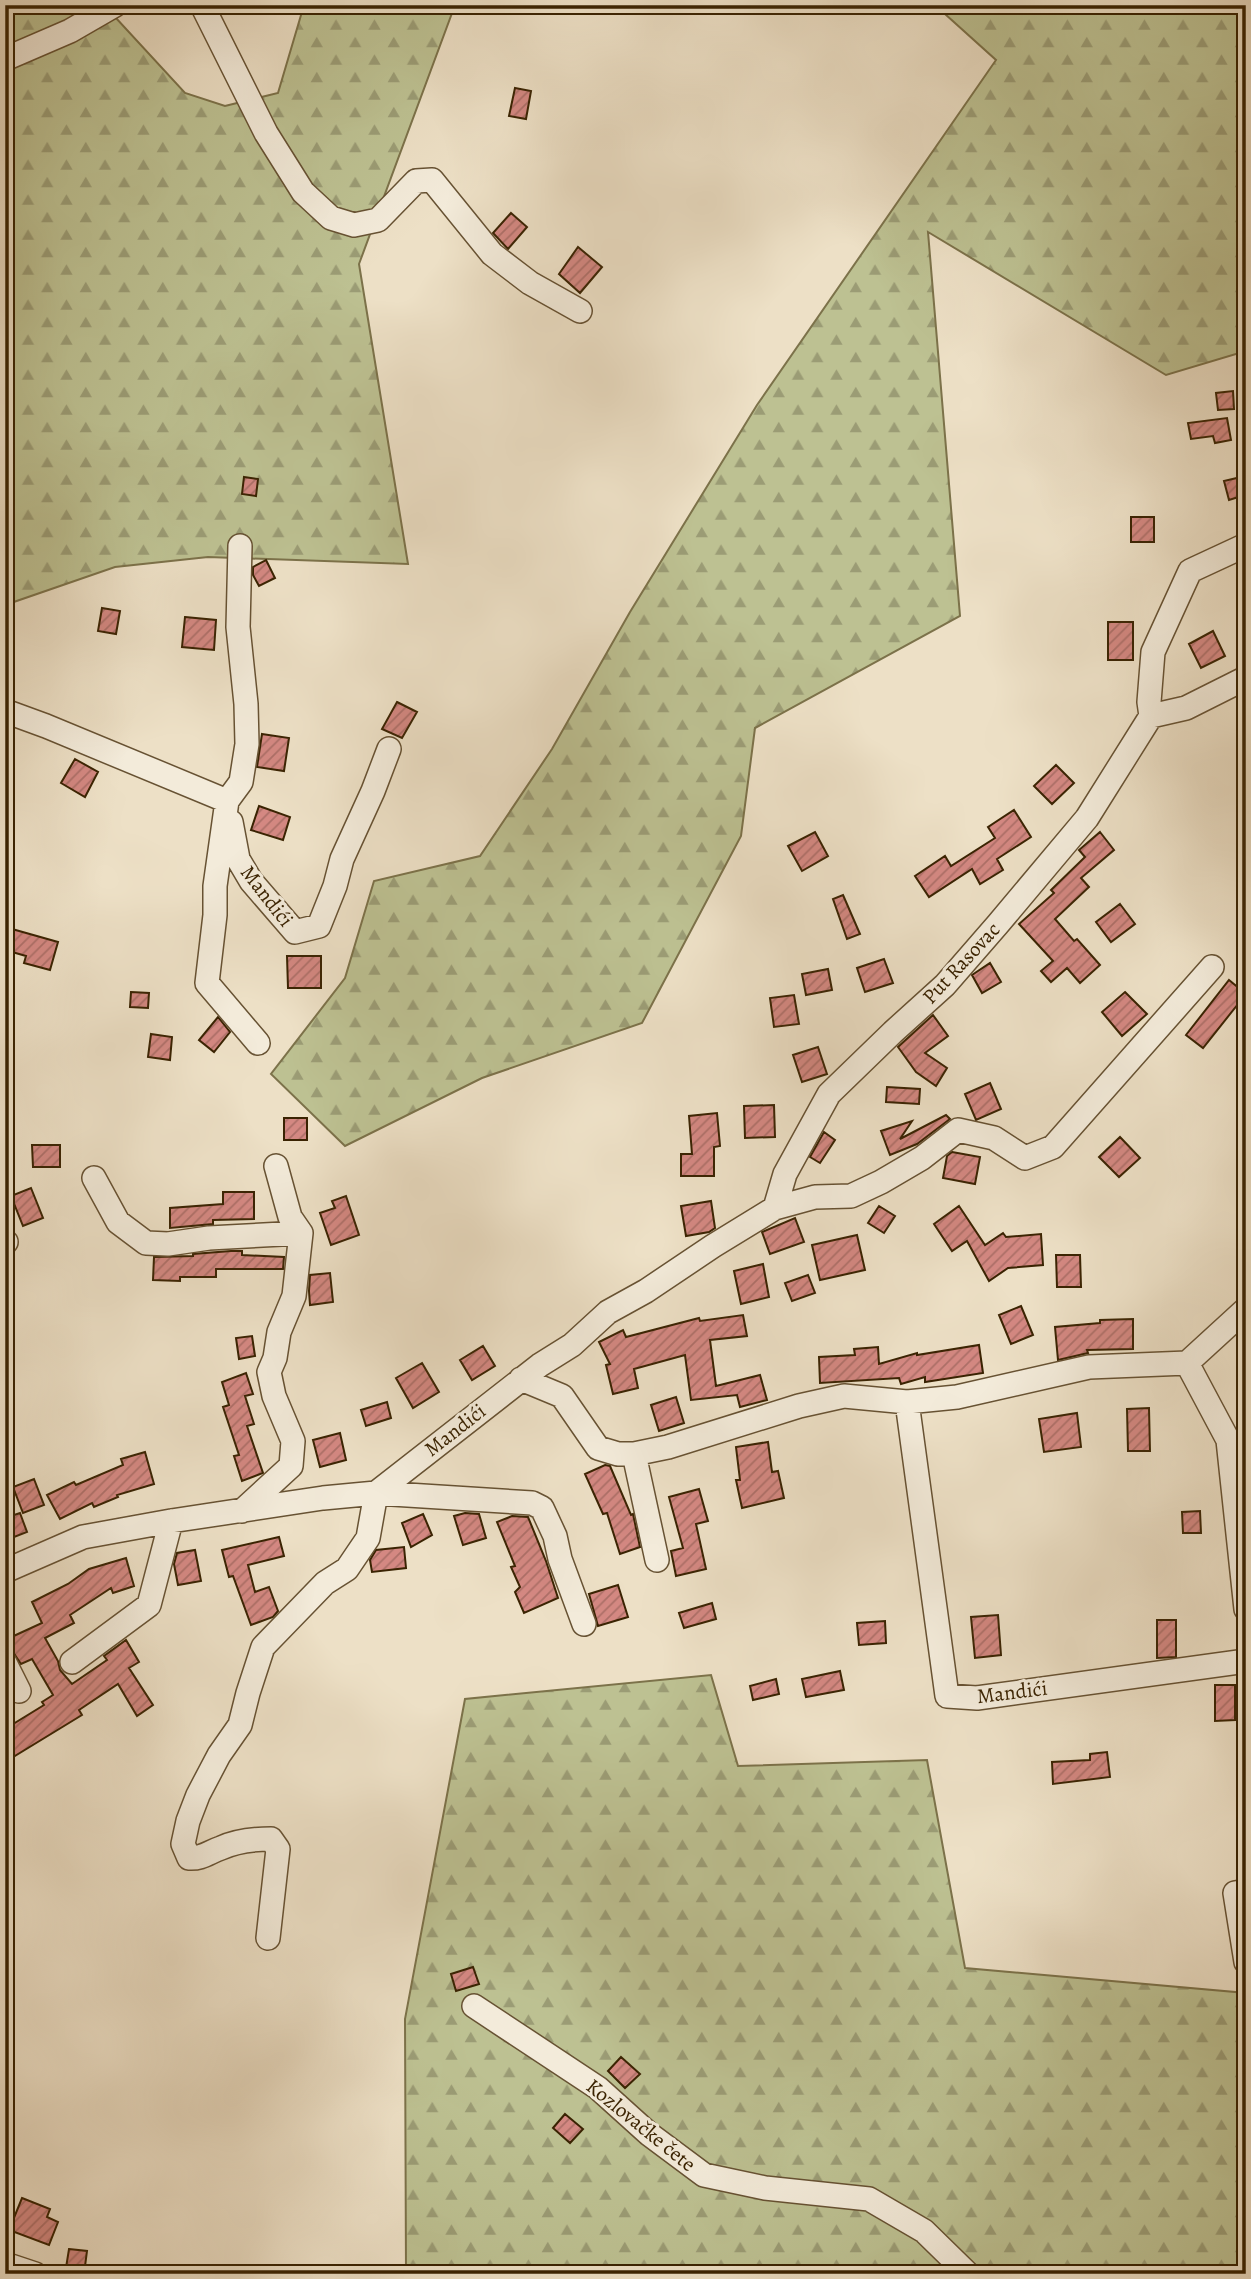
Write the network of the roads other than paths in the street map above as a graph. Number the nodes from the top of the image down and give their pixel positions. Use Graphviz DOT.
graph roads {
  1 [pos="115,5"];
  2 [pos="202,5"];
  3 [pos="5,59"];
  4 [pos="580,311"];
  5 [pos="1246,545"];
  6 [pos="240,546"];
  7 [pos="1246,678"];
  8 [pos="5,711"];
  9 [pos="1151,716"];
  10 [pos="389,748"];
  11 [pos="227,801"];
  12 [pos="1212,967"];
  13 [pos="258,1042"];
  14 [pos="276,1166"];
  15 [pos="94,1178"];
  16 [pos="775,1208"];
  17 [pos="301,1233"];
  18 [pos="1246,1309"];
  19 [pos="1186,1363"];
  20 [pos="521,1379"];
  21 [pos="907,1402"];
  22 [pos="634,1454"];
  23 [pos="376,1493"];
  24 [pos="242,1511"];
  25 [pos="171,1521"];
  26 [pos="1242,1539"];
  27 [pos="657,1559"];
  28 [pos="5,1571"];
  29 [pos="1246,1609"];
  30 [pos="584,1624"];
  31 [pos="72,1661"];
  32 [pos="1246,1661"];
  33 [pos="5,1663"];
  34 [pos="19,1691"];
  35 [pos="1246,1891"];
  36 [pos="268,1938"];
  37 [pos="1246,1962"];
  38 [pos="474,2006"];
  39 [pos="5,2264"];
  40 [pos="36,2274"];
  41 [pos="968,2274"];
  1 -- 3 [label="street"];
  2 -- 4 [label="street"];
  5 -- 9 [label="street"];
  6 -- 11 [label="street"];
  7 -- 9 [label="street"];
  8 -- 11 [label="street"];
  9 -- 16 [label="street, Put Rasovac"];
  10 -- 11 [label="street, Mandići"];
  11 -- 13 [label="street"];
  12 -- 16 [label="street"];
  14 -- 17 [label="street"];
  15 -- 17 [label="street"];
  16 -- 20 [label="street"];
  17 -- 24 [label="street"];
  18 -- 19 [label="street"];
  19 -- 21 [label="street"];
  19 -- 26 [label="street"];
  20 -- 22 [label="street"];
  20 -- 23 [label="street, Mandići"];
  21 -- 22 [label="street"];
  21 -- 32 [label="street, Mandići"];
  22 -- 27 [label="street"];
  23 -- 24 [label="street"];
  23 -- 30 [label="street"];
  23 -- 36 [label="street"];
  24 -- 25 [label="street"];
  25 -- 28 [label="street"];
  25 -- 31 [label="street"];
  26 -- 29 [label="street"];
  33 -- 34 [label="street"];
  35 -- 37 [label="street"];
  38 -- 41 [label="street, Kozlovačke čete"];
  39 -- 40 [label="street"];
}
